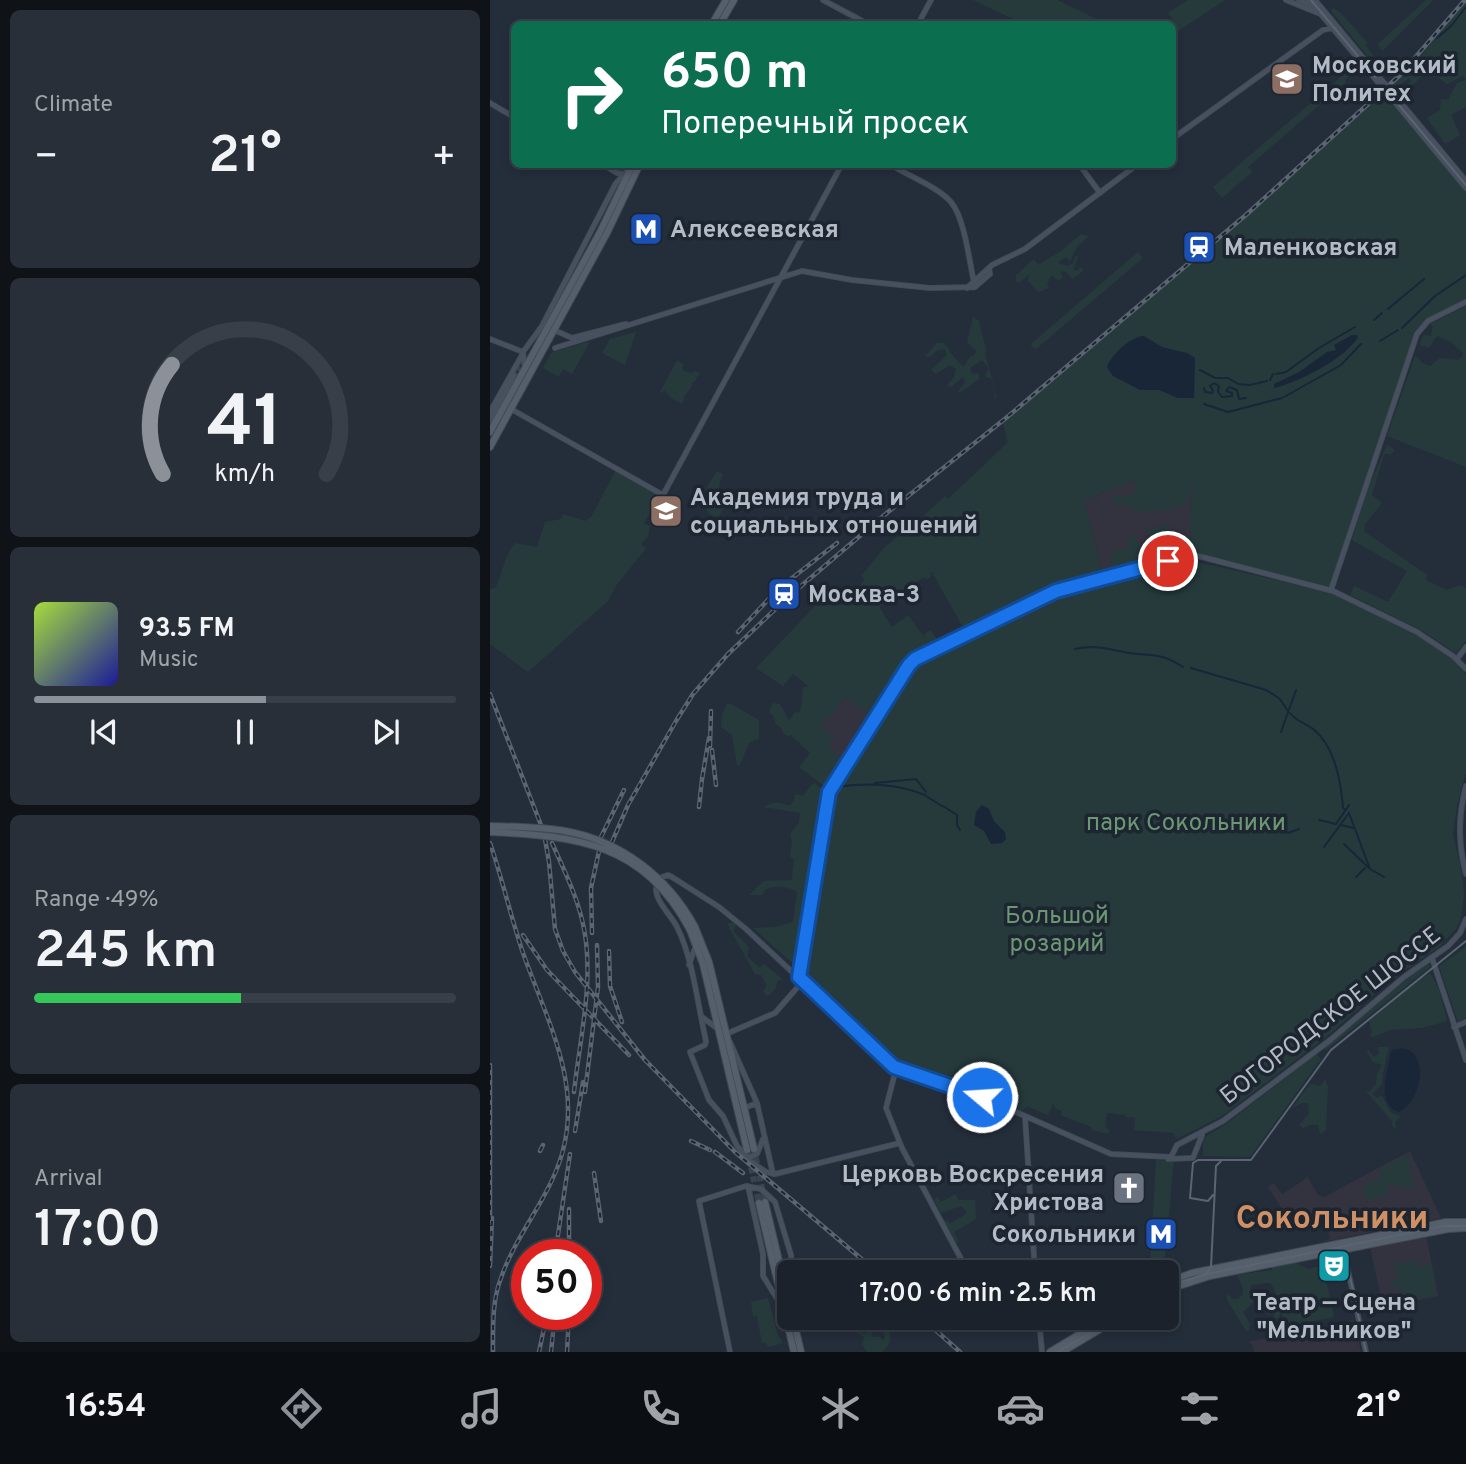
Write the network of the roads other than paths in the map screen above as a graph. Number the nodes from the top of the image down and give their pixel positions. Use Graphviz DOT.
graph roads {
  1 [pos="726,0"];
  2 [pos="734,0"];
  3 [pos="823,0"];
  4 [pos="931,0"];
  5 [pos="1286,0"];
  6 [pos="1299,0"];
  7 [pos="1309,0"];
  8 [pos="1314,3"];
  9 [pos="1322,12"];
  10 [pos="1325,20"];
  11 [pos="714,21"];
  12 [pos="722,21"];
  13 [pos="862,21"];
  14 [pos="920,21"];
  15 [pos="1332,28"];
  16 [pos="1323,30"];
  17 [pos="1378,79"];
  18 [pos="490,103"];
  19 [pos="511,115"];
  20 [pos="1176,136"];
  21 [pos="1443,157"];
  22 [pos="608,168"];
  23 [pos="630,168"];
  24 [pos="632,168"];
  25 [pos="638,168"];
  26 [pos="840,168"];
  27 [pos="896,168"];
  28 [pos="1082,168"];
  29 [pos="1133,168"];
  30 [pos="619,175"];
  31 [pos="1466,181"];
  32 [pos="622,187"];
  33 [pos="1466,188"];
  34 [pos="1101,191"];
  35 [pos="971,264"];
  36 [pos="782,275"];
  37 [pos="983,276"];
  38 [pos="975,284"];
  39 [pos="1466,302"];
  40 [pos="634,323"];
  41 [pos="554,330"];
  42 [pos="490,339"];
  43 [pos="555,348"];
  44 [pos="523,353"];
  45 [pos="526,369"];
  46 [pos="514,376"];
  47 [pos="511,409"];
  48 [pos="490,412"];
  49 [pos="490,421"];
  50 [pos="490,432"];
  51 [pos="490,447"];
  52 [pos="1331,590"];
  53 [pos="1466,647"];
  54 [pos="1457,659"];
  55 [pos="1466,670"];
  56 [pos="1466,786"];
  57 [pos="490,826"];
  58 [pos="490,832"];
  59 [pos="1466,874"];
  60 [pos="662,877"];
  61 [pos="656,889"];
  62 [pos="1466,919"];
  63 [pos="692,928"];
  64 [pos="695,942"];
  65 [pos="686,954"];
  66 [pos="694,955"];
  67 [pos="1432,958"];
  68 [pos="689,966"];
  69 [pos="801,979"];
  70 [pos="700,1014"];
  71 [pos="1466,1022"];
  72 [pos="712,1024"];
  73 [pos="1454,1027"];
  74 [pos="704,1031"];
  75 [pos="724,1033"];
  76 [pos="1466,1060"];
  77 [pos="896,1069"];
  78 [pos="757,1102"];
  79 [pos="746,1107"];
  80 [pos="758,1110"];
  81 [pos="1025,1116"];
  82 [pos="1208,1130"];
  83 [pos="764,1139"];
  84 [pos="1187,1140"];
  85 [pos="900,1143"];
  86 [pos="1178,1144"];
  87 [pos="1197,1149"];
  88 [pos="749,1152"];
  89 [pos="1148,1157"];
  90 [pos="1181,1160"];
  91 [pos="773,1174"];
  92 [pos="748,1186"];
  93 [pos="758,1188"];
  94 [pos="750,1195"];
  95 [pos="1466,1222"];
  96 [pos="1466,1228"];
  97 [pos="1343,1247"];
  98 [pos="777,1250"];
  99 [pos="791,1255"];
  100 [pos="779,1260"];
  101 [pos="781,1260"];
  102 [pos="788,1260"];
  103 [pos="791,1260"];
  104 [pos="962,1260"];
  105 [pos="1034,1260"];
  106 [pos="774,1265"];
  107 [pos="762,1273"];
  108 [pos="1209,1273"];
  109 [pos="1179,1276"];
  110 [pos="777,1279"];
  111 [pos="1179,1285"];
  112 [pos="777,1300"];
  113 [pos="789,1330"];
  114 [pos="793,1330"];
  115 [pos="1040,1330"];
  116 [pos="1086,1330"];
  117 [pos="1099,1330"];
  118 [pos="794,1348"];
  119 [pos="730,1352"];
  120 [pos="802,1352"];
  121 [pos="1042,1352"];
  122 [pos="1050,1352"];
  123 [pos="1062,1352"];
  124 [pos="1366,1352"];
  1 -- 11 [label="main road"];
  2 -- 12 [label="main road"];
  3 -- 13 [label="street"];
  4 -- 14 [label="street"];
  5 -- 9 [label="street"];
  6 -- 8 [label="street"];
  7 -- 8 [label="street"];
  8 -- 9 [label="street"];
  9 -- 10 [label="street"];
  9 -- 17 [label="street"];
  10 -- 15 [label="street"];
  10 -- 16 [label="street"];
  15 -- 16 [label="street"];
  15 -- 17 [label="street"];
  16 -- 20 [label="street"];
  17 -- 21 [label="street, bridge"];
  18 -- 19 [label="street"];
  21 -- 31 [label="street"];
  21 -- 33 [label="street"];
  22 -- 30 [label="street"];
  23 -- 30 [label="street"];
  24 -- 32 [label="main road"];
  25 -- 41 [label="main road"];
  26 -- 36 [label="street"];
  27 -- 35 [label="street"];
  28 -- 34 [label="street"];
  29 -- 34 [label="street"];
  30 -- 32 [label="street"];
  30 -- 44 [label="street"];
  32 -- 45 [label="main road"];
  34 -- 37 [label="street"];
  35 -- 37 [label="street"];
  35 -- 38 [label="street"];
  36 -- 38 [label="street"];
  36 -- 40 [label="street"];
  36 -- 47 [label="street"];
  37 -- 38 [label="street"];
  39 -- 52 [label="street"];
  40 -- 41 [label="street"];
  40 -- 43 [label="street"];
  41 -- 47 [label="main road"];
  42 -- 44 [label="street"];
  44 -- 45 [label="street"];
  44 -- 48 [label="street"];
  45 -- 50 [label="main road"];
  46 -- 49 [label="street"];
  47 -- 51 [label="main road"];
  52 -- 54 [label="street"];
  52 -- 69 [label="street"];
  53 -- 54 [label="street"];
  54 -- 55 [label="street"];
  56 -- 59 [label="street"];
  57 -- 63 [label="main road, bridge"];
  58 -- 63 [label="main road, bridge"];
  60 -- 69 [label="street"];
  61 -- 65 [label="street"];
  62 -- 67 [label="street, БОГОРОДСКОЕ ШОССЕ"];
  63 -- 64 [label="main road"];
  63 -- 75 [label="main road"];
  64 -- 66 [label="street"];
  64 -- 75 [label="main road"];
  65 -- 66 [label="street"];
  65 -- 68 [label="street"];
  66 -- 68 [label="street"];
  67 -- 73 [label="street"];
  67 -- 82 [label="street, БОГОРОДСКОЕ ШОССЕ"];
  68 -- 70 [label="street"];
  69 -- 75 [label="street"];
  69 -- 77 [label="street"];
  70 -- 72 [label="street"];
  70 -- 74 [label="street"];
  71 -- 73 [label="street"];
  72 -- 74 [label="street"];
  72 -- 75 [label="street"];
  73 -- 76 [label="street"];
  74 -- 88 [label="street"];
  75 -- 78 [label="street"];
  75 -- 79 [label="main road"];
  75 -- 88 [label="main road"];
  77 -- 81 [label="street"];
  77 -- 85 [label="street"];
  78 -- 79 [label="street"];
  78 -- 80 [label="street"];
  79 -- 80 [label="street"];
  79 -- 88 [label="main road"];
  80 -- 83 [label="street"];
  81 -- 89 [label="street"];
  81 -- 105 [label="street"];
  82 -- 84 [label="street, БОГОРОДСКОЕ ШОССЕ"];
  82 -- 87 [label="street, БОГОРОДСКОЕ ШОССЕ"];
  83 -- 88 [label="street"];
  83 -- 91 [label="street"];
  84 -- 86 [label="street, БОГОРОДСКОЕ ШОССЕ"];
  84 -- 87 [label="street"];
  85 -- 91 [label="street"];
  85 -- 104 [label="street"];
  86 -- 89 [label="street, БОГОРОДСКОЕ ШОССЕ"];
  86 -- 90 [label="street"];
  87 -- 90 [label="street"];
  88 -- 91 [label="street"];
  89 -- 90 [label="street"];
  92 -- 93 [label="street"];
  92 -- 94 [label="street"];
  92 -- 119 [label="street"];
  93 -- 94 [label="street"];
  93 -- 99 [label="street"];
  94 -- 107 [label="street"];
  95 -- 97 [label="main road"];
  96 -- 97 [label="main road"];
  97 -- 108 [label="main road"];
  97 -- 124 [label="street"];
  98 -- 100 [label="main road"];
  98 -- 101 [label="street"];
  98 -- 106 [label="main road"];
  99 -- 102 [label="street"];
  99 -- 103 [label="street"];
  106 -- 107 [label="street"];
  106 -- 110 [label="main road"];
  107 -- 112 [label="street"];
  108 -- 109 [label="main road"];
  108 -- 111 [label="main road"];
  113 -- 118 [label="main road"];
  114 -- 118 [label="main road"];
  115 -- 121 [label="street"];
  116 -- 122 [label="main road"];
  117 -- 123 [label="main road"];
  118 -- 120 [label="main road"];
}
